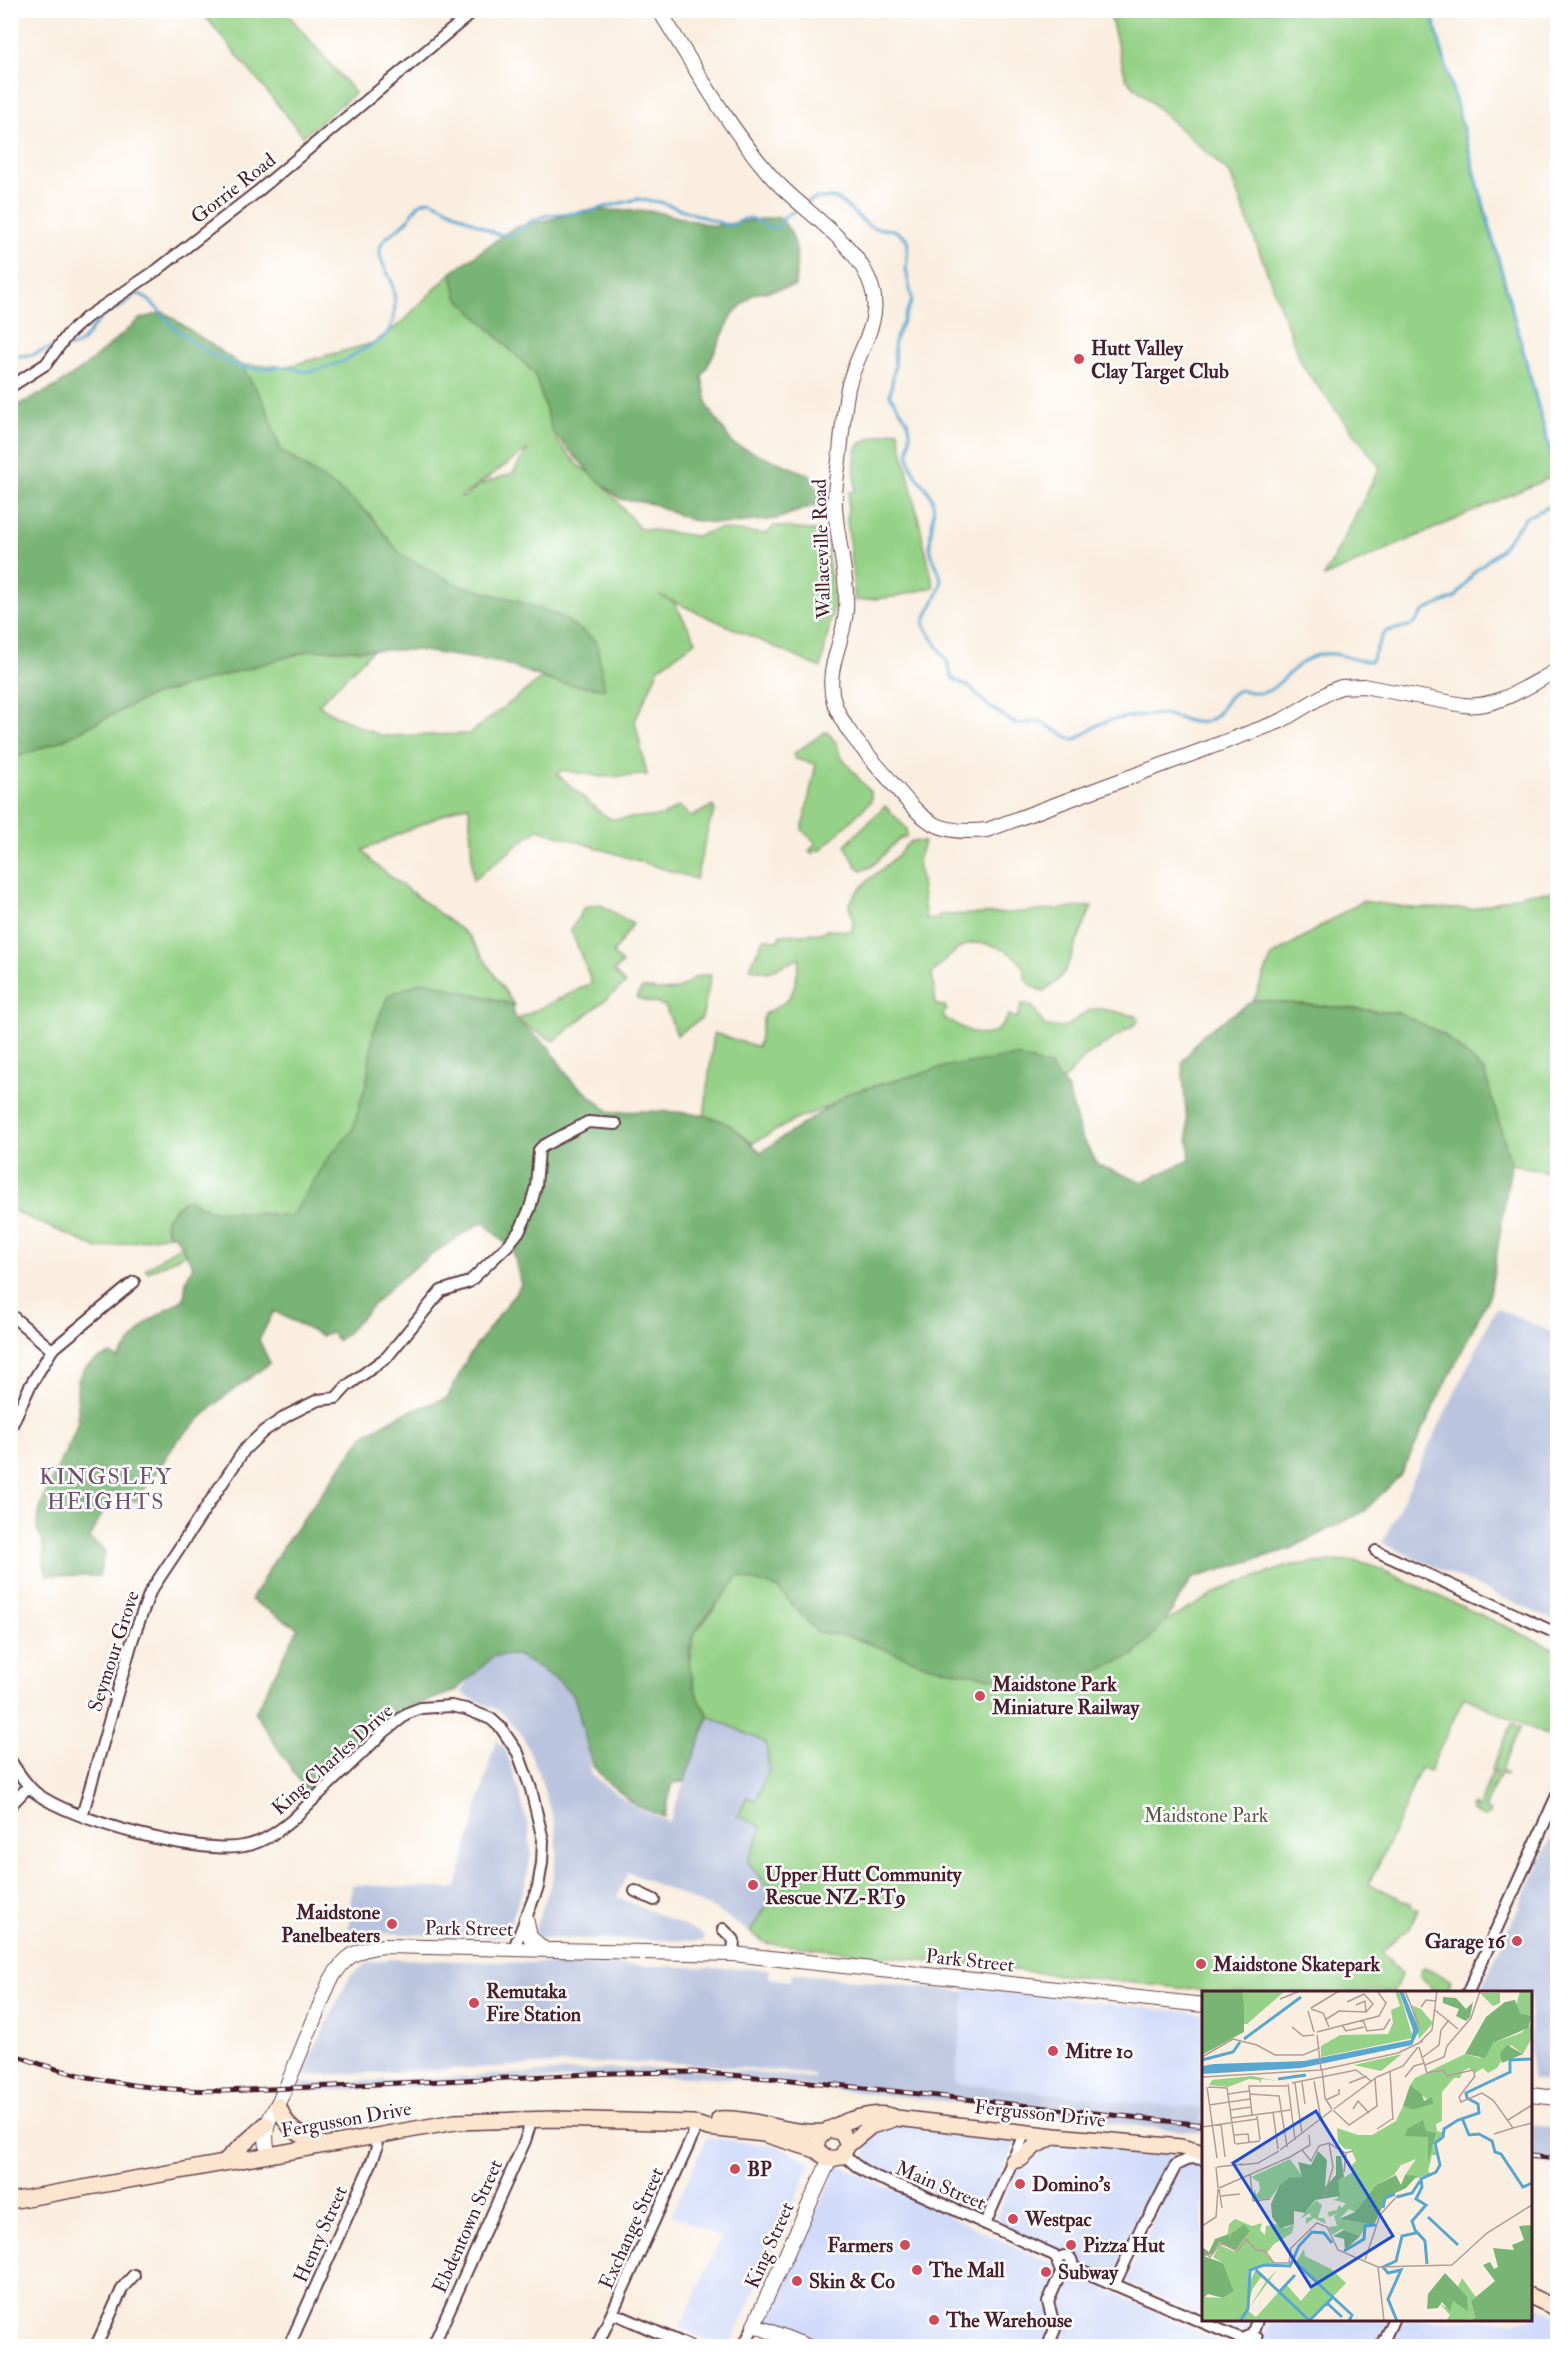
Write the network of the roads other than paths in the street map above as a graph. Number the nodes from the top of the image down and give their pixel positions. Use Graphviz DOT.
graph roads {
  1 [pos="475,10"];
  2 [pos="659,10"];
  3 [pos="10,387"];
  4 [pos="1557,670"];
  5 [pos="616,1124"];
  6 [pos="134,1282"];
  7 [pos="11,1315"];
  8 [pos="52,1350"];
  9 [pos="10,1429"];
  10 [pos="1376,1551"];
  11 [pos="1557,1634"];
  12 [pos="10,1760"];
  13 [pos="29,1786"];
  14 [pos="1557,1793"];
  15 [pos="10,1806"];
  16 [pos="82,1816"];
  17 [pos="635,1891"];
  18 [pos="654,1900"];
  19 [pos="526,1918"];
  20 [pos="723,1929"];
  21 [pos="514,1948"];
  22 [pos="544,1949"];
  23 [pos="733,1954"];
  24 [pos="1468,1991"];
  25 [pos="1202,2005"];
  26 [pos="1532,2095"];
  27 [pos="1557,2097"];
  28 [pos="278,2103"];
  29 [pos="896,2118"];
  30 [pos="528,2120"];
  31 [pos="693,2123"];
  32 [pos="827,2130"];
  33 [pos="1025,2132"];
  34 [pos="375,2135"];
  35 [pos="1055,2136"];
  36 [pos="322,2144"];
  37 [pos="1202,2146"];
  38 [pos="1180,2147"];
  39 [pos="272,2153"];
  40 [pos="835,2153"];
  41 [pos="1202,2153"];
  42 [pos="1202,2158"];
  43 [pos="1013,2161"];
  44 [pos="223,2162"];
  45 [pos="10,2201"];
  46 [pos="985,2224"];
  47 [pos="1064,2265"];
  48 [pos="134,2275"];
  49 [pos="1114,2285"];
  50 [pos="1532,2297"];
  51 [pos="1557,2309"];
  52 [pos="613,2313"];
  53 [pos="1256,2321"];
  54 [pos="1392,2321"];
  55 [pos="754,2325"];
  56 [pos="1247,2340"];
  57 [pos="96,2346"];
  58 [pos="289,2346"];
  59 [pos="433,2346"];
  60 [pos="597,2346"];
  61 [pos="689,2346"];
  62 [pos="744,2346"];
  63 [pos="807,2346"];
  64 [pos="1048,2346"];
  65 [pos="1256,2346"];
  66 [pos="1381,2346"];
  1 -- 3 [label="street, Gorrie Road"];
  2 -- 4 [label="street, Wallaceville Road"];
  5 -- 16 [label="street, Seymour Grove"];
  6 -- 8 [label="street"];
  7 -- 8 [label="street"];
  8 -- 9 [label="street"];
  10 -- 11 [label="street"];
  12 -- 13 [label="street, King Charles Drive"];
  13 -- 15 [label="street"];
  13 -- 16 [label="street, King Charles Drive"];
  14 -- 24 [label="street"];
  16 -- 19 [label="street, King Charles Drive"];
  17 -- 18 [label="street"];
  19 -- 21 [label="street, King Charles Drive"];
  19 -- 22 [label="street"];
  20 -- 23 [label="street"];
  21 -- 22 [label="street, Park Street"];
  21 -- 28 [label="street, Park Street"];
  22 -- 23 [label="street, Park Street"];
  23 -- 25 [label="street, Park Street"];
  26 -- 27 [label="street"];
  28 -- 36 [label="main road"];
  28 -- 39 [label="street, Park Street"];
  28 -- 44 [label="main road"];
  29 -- 32 [label="main road, Fergusson Drive"];
  29 -- 33 [label="main road, Fergusson Drive"];
  29 -- 40 [label="main road, Fergusson Drive"];
  30 -- 31 [label="main road, Fergusson Drive"];
  30 -- 34 [label="main road, Fergusson Drive"];
  30 -- 59 [label="street, Ebdentown Street"];
  31 -- 32 [label="main road, Fergusson Drive"];
  31 -- 40 [label="main road, Fergusson Drive"];
  31 -- 52 [label="street, Exchange Street"];
  32 -- 40 [label="main road"];
  32 -- 40 [label="main road"];
  33 -- 35 [label="main road, Fergusson Drive"];
  33 -- 43 [label="street"];
  34 -- 36 [label="main road, Fergusson Drive"];
  34 -- 58 [label="street, Henry Street"];
  35 -- 38 [label="main road, Fergusson Drive"];
  35 -- 43 [label="main road"];
  36 -- 39 [label="main road, Fergusson Drive"];
  37 -- 38 [label="main road, Fergusson Drive"];
  38 -- 41 [label="main road, Fergusson Drive"];
  39 -- 44 [label="main road, Fergusson Drive"];
  40 -- 46 [label="street, Main Street"];
  40 -- 55 [label="street, King Street"];
  42 -- 49 [label="street"];
  43 -- 46 [label="street"];
  44 -- 45 [label="main road, Fergusson Drive"];
  46 -- 47 [label="street, Main Street"];
  47 -- 49 [label="street, Main Street"];
  47 -- 64 [label="street"];
  48 -- 57 [label="street"];
  49 -- 56 [label="street, Main Street"];
  50 -- 51 [label="main road"];
  52 -- 60 [label="street, Exchange Street"];
  52 -- 61 [label="street"];
  53 -- 56 [label="street"];
  54 -- 66 [label="street"];
  55 -- 62 [label="street, King Street"];
  55 -- 63 [label="street"];
  56 -- 65 [label="street"];
}
